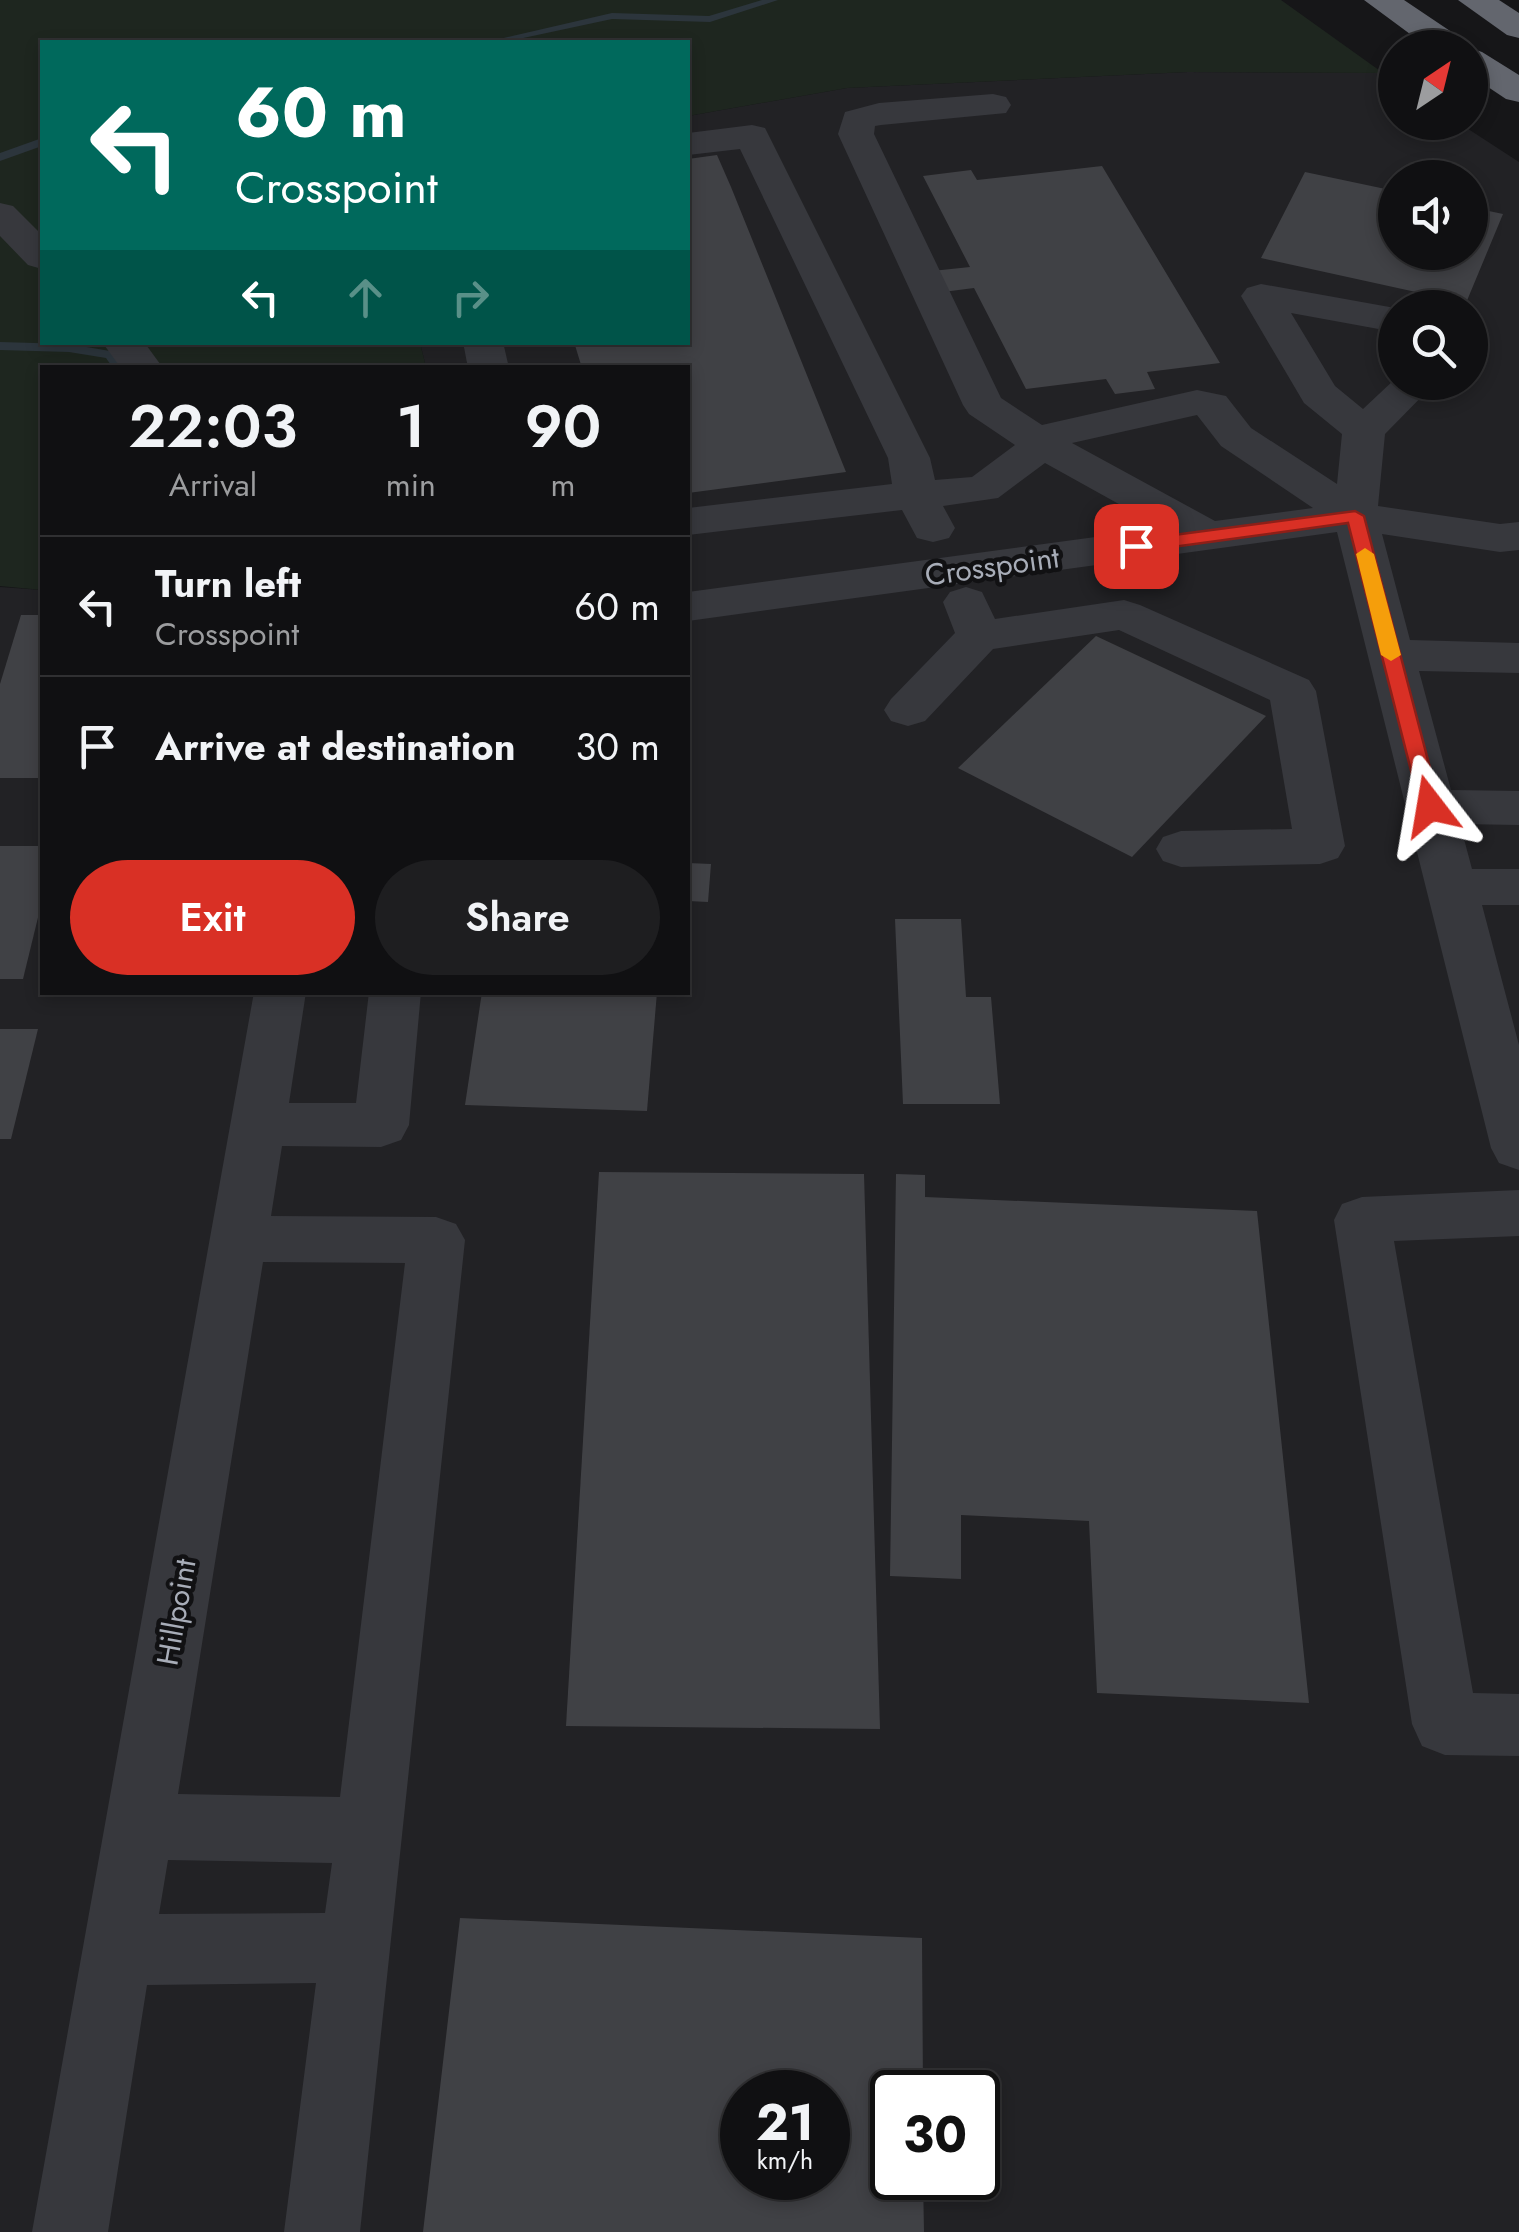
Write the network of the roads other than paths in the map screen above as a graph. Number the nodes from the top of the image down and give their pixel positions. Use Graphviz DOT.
graph roads {
  1 [pos="1381,0"];
  2 [pos="1474,0"];
  3 [pos="1519,28"];
  4 [pos="1426,30"];
  5 [pos="1488,71"];
  6 [pos="1519,91"];
  7 [pos="993,105"];
  8 [pos="690,144"];
  9 [pos="0,214"];
  10 [pos="40,255"];
  11 [pos="1378,317"];
  12 [pos="125,345"];
  13 [pos="141,365"];
  14 [pos="1397,400"];
  15 [pos="1364,431"];
  16 [pos="1040,443"];
  17 [pos="916,495"];
  18 [pos="1355,516"];
  19 [pos="690,522"];
  20 [pos="1209,536"];
  21 [pos="1519,536"];
  22 [pos="954,571"];
  23 [pos="690,607"];
  24 [pos="978,636"];
  25 [pos="1391,656"];
  26 [pos="1519,658"];
  27 [pos="908,710"];
  28 [pos="1430,806"];
  29 [pos="1519,808"];
  30 [pos="1181,849"];
  31 [pos="1451,886"];
  32 [pos="1519,887"];
  33 [pos="280,995"];
  34 [pos="394,995"];
  35 [pos="261,1124"];
  36 [pos="1519,1148"];
  37 [pos="1519,1213"];
  38 [pos="241,1239"];
  39 [pos="1519,1725"];
  40 [pos="139,1826"];
  41 [pos="370,1830"];
  42 [pos="356,1948"];
  43 [pos="118,1950"];
  44 [pos="70,2232"];
  45 [pos="322,2232"];
  1 -- 4 [label="highway"];
  2 -- 3 [label="highway"];
  5 -- 6 [label="highway"];
  7 -- 16 [label="street"];
  8 -- 17 [label="street"];
  9 -- 10 [label="street"];
  11 -- 15 [label="street"];
  12 -- 13 [label="street"];
  14 -- 15 [label="street"];
  15 -- 18 [label="street"];
  16 -- 17 [label="street"];
  16 -- 18 [label="street"];
  16 -- 20 [label="street"];
  17 -- 19 [label="street"];
  17 -- 22 [label="street"];
  18 -- 20 [label="street, Crosspoint"];
  18 -- 21 [label="street"];
  18 -- 25 [label="street"];
  20 -- 22 [label="street, Crosspoint"];
  22 -- 23 [label="street, Crosspoint"];
  22 -- 24 [label="street"];
  24 -- 27 [label="street"];
  24 -- 30 [label="street"];
  25 -- 26 [label="street"];
  25 -- 28 [label="street"];
  28 -- 29 [label="street"];
  28 -- 31 [label="street"];
  31 -- 32 [label="street"];
  31 -- 36 [label="street"];
  33 -- 35 [label="street, Hillpoint"];
  34 -- 35 [label="street"];
  35 -- 38 [label="street, Hillpoint"];
  37 -- 39 [label="street"];
  38 -- 40 [label="street, Hillpoint"];
  38 -- 41 [label="street"];
  40 -- 41 [label="street"];
  40 -- 43 [label="street, Hillpoint"];
  41 -- 42 [label="street"];
  42 -- 43 [label="street"];
  42 -- 45 [label="street"];
  43 -- 44 [label="street, Hillpoint"];
}
